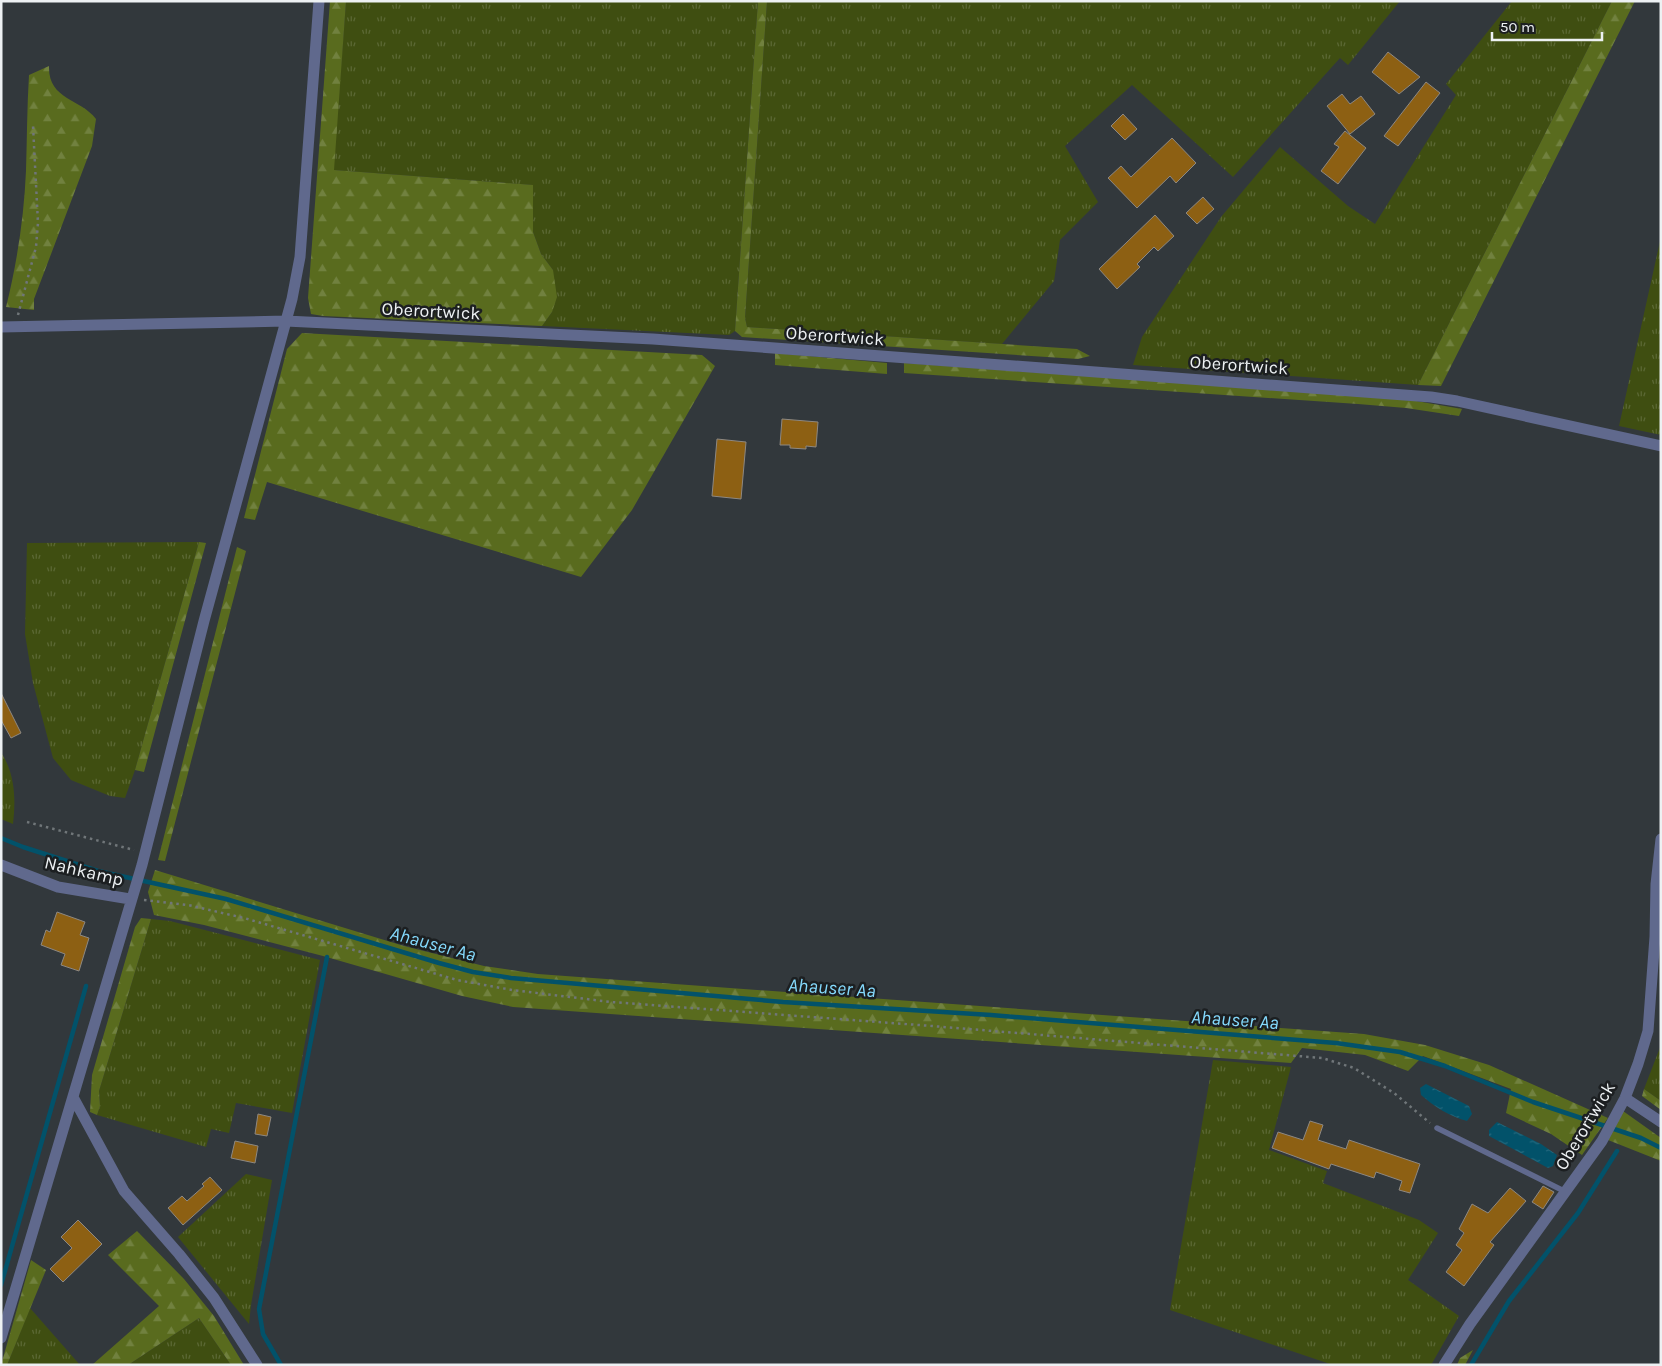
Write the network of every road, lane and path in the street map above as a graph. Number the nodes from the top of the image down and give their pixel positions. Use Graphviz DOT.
graph roads {
  1 [pos="319,1"];
  2 [pos="33,126"];
  3 [pos="286,321"];
  4 [pos="1,327"];
  5 [pos="17,327"];
  6 [pos="1661,446"];
  7 [pos="27,822"];
  8 [pos="1661,840"];
  9 [pos="143,859"];
  10 [pos="1,865"];
  11 [pos="132,895"];
  12 [pos="73,1097"];
  13 [pos="1625,1098"];
  14 [pos="1661,1122"];
  15 [pos="1436,1128"];
  16 [pos="1566,1192"];
  17 [pos="1,1338"];
  18 [pos="257,1365"];
  19 [pos="1444,1365"];
  1 -- 3 [label="street"];
  2 -- 5 [label="path"];
  3 -- 5 [label="street, Oberortwick"];
  3 -- 6 [label="street, Oberortwick"];
  3 -- 9 [label="street"];
  4 -- 5 [label="street, Oberortwick"];
  7 -- 9 [label="path"];
  8 -- 13 [label="street, Oberortwick"];
  9 -- 11 [label="street"];
  10 -- 11 [label="street, Nahkamp"];
  11 -- 12 [label="street"];
  11 -- 15 [label="path"];
  12 -- 17 [label="street"];
  12 -- 18 [label="street"];
  13 -- 14 [label="street"];
  13 -- 16 [label="street, Oberortwick"];
  15 -- 16 [label="lane"];
  16 -- 19 [label="street, Oberortwick"];
}
